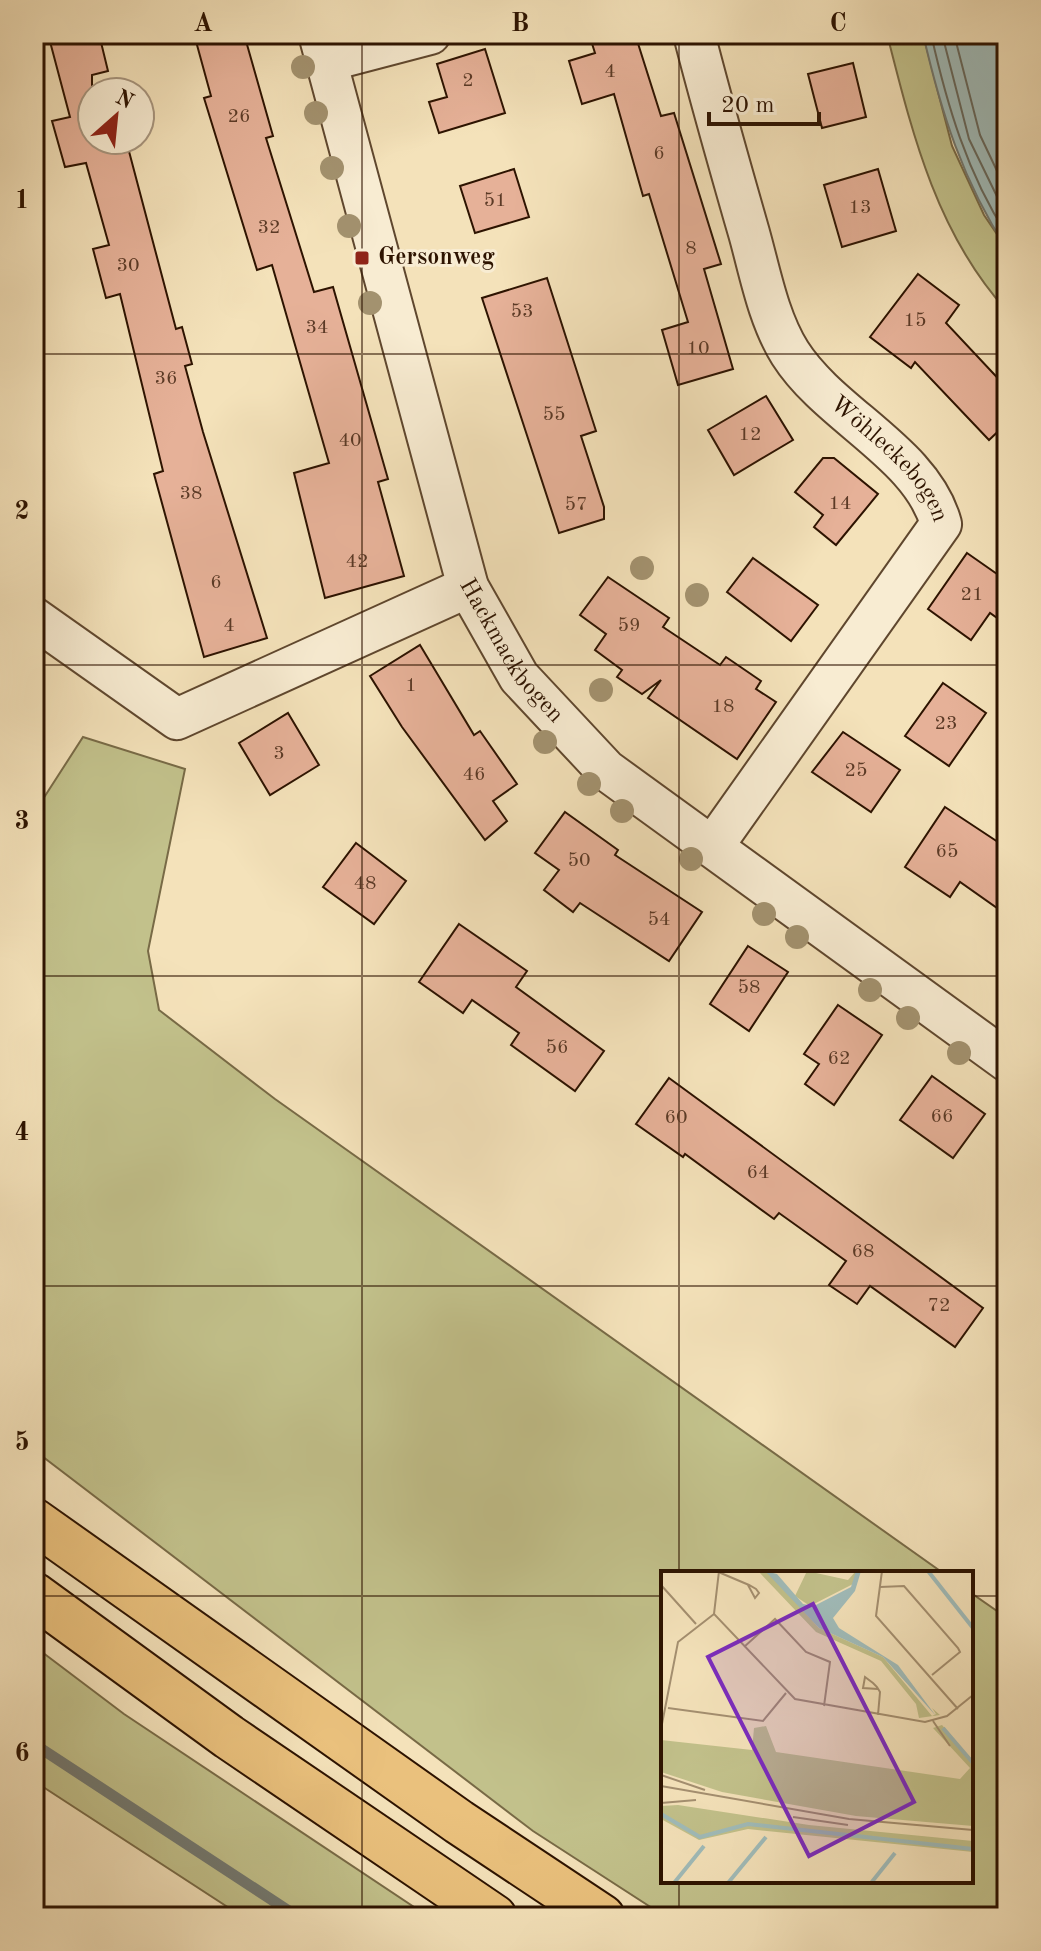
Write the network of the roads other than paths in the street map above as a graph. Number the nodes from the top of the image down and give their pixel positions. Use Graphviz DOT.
graph roads {
  1 [pos="430,34"];
  2 [pos="694,34"];
  3 [pos="323,47"];
  4 [pos="468,587"];
  5 [pos="34,618"];
  6 [pos="713,846"];
  7 [pos="1007,1061"];
  8 [pos="34,1521"];
  9 [pos="34,1595"];
  10 [pos="494,1917"];
  11 [pos="602,1917"];
  1 -- 3 [label="street"];
  2 -- 6 [label="street, Wöhleckebogen"];
  3 -- 4 [label="street, Hackmackbogen"];
  4 -- 5 [label="street"];
  4 -- 6 [label="street, Hackmackbogen"];
  6 -- 7 [label="street, Hackmackbogen"];
  8 -- 11 [label="highway"];
  9 -- 10 [label="highway"];
}
